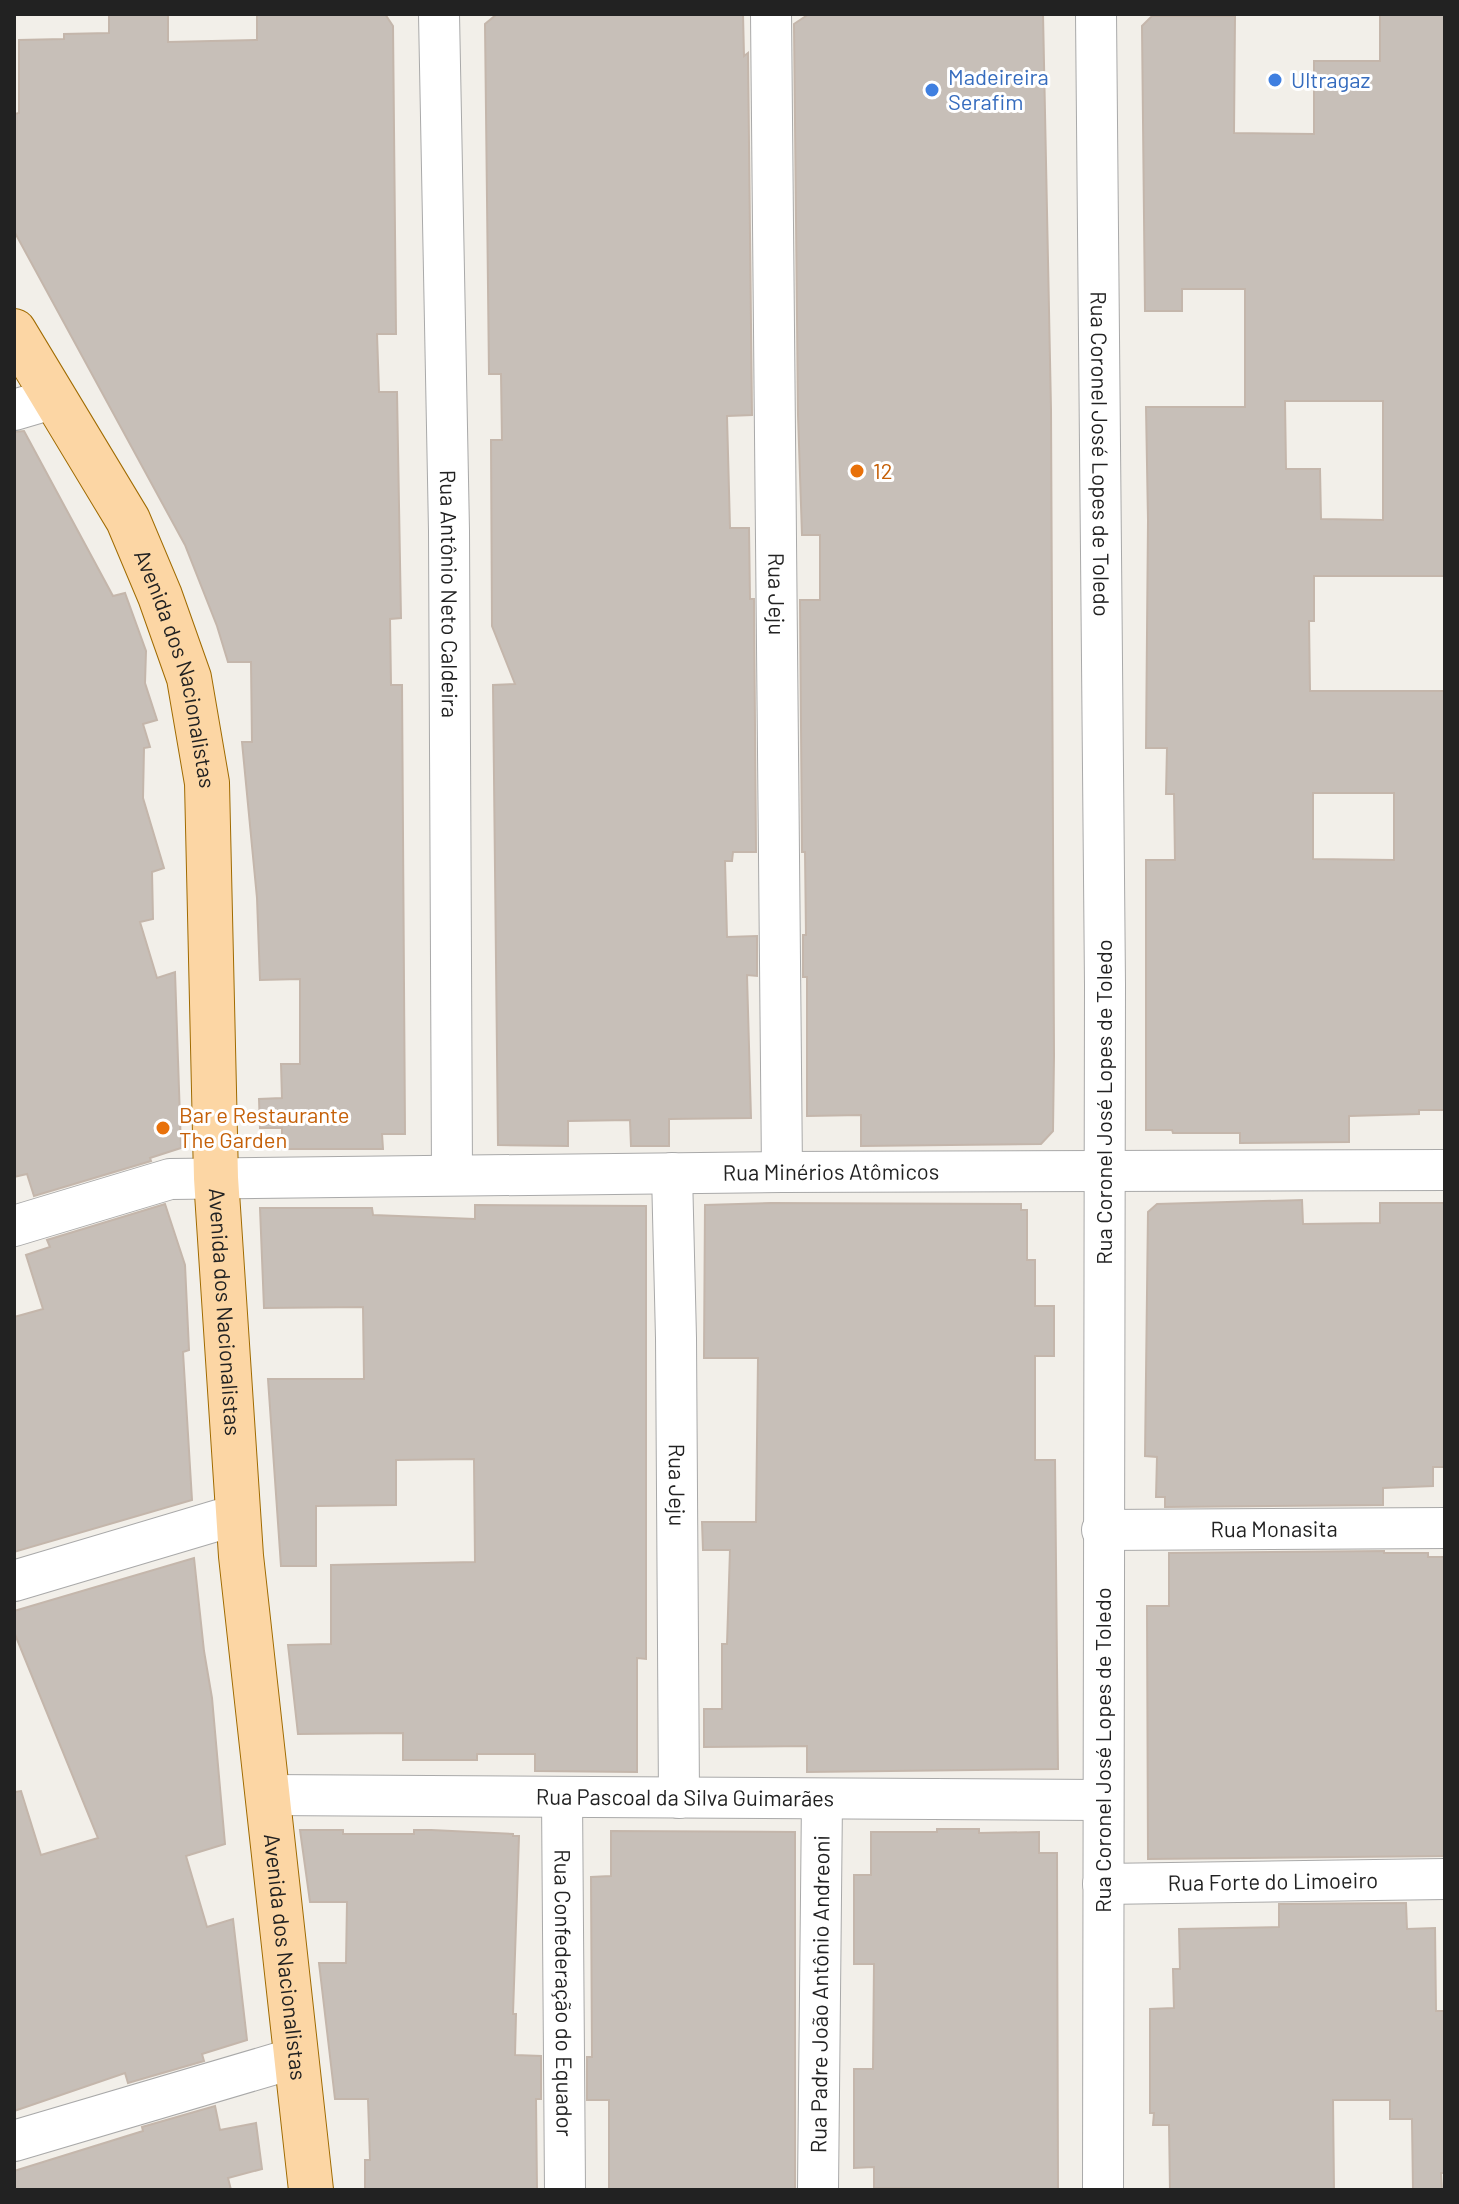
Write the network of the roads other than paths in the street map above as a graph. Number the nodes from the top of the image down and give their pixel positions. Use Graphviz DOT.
graph roads {
  1 [pos="439,14"];
  2 [pos="771,14"];
  3 [pos="1096,14"];
  4 [pos="14,331"];
  5 [pos="55,398"];
  6 [pos="14,410"];
  7 [pos="1445,1170"];
  8 [pos="782,1172"];
  9 [pos="1104,1172"];
  10 [pos="672,1173"];
  11 [pos="452,1175"];
  12 [pos="216,1178"];
  13 [pos="14,1226"];
  14 [pos="239,1514"];
  15 [pos="1445,1528"];
  16 [pos="1102,1530"];
  17 [pos="14,1581"];
  18 [pos="267,1795"];
  19 [pos="562,1797"];
  20 [pos="679,1798"];
  21 [pos="822,1799"];
  22 [pos="1102,1800"];
  23 [pos="1445,1879"];
  24 [pos="1103,1884"];
  25 [pos="295,2058"];
  26 [pos="14,2141"];
  27 [pos="311,2190"];
  28 [pos="565,2190"];
  29 [pos="818,2190"];
  30 [pos="1103,2190"];
  1 -- 11 [label="street, Rua Antônio Neto Caldeira"];
  2 -- 8 [label="street, Rua Jeju"];
  3 -- 9 [label="street, Rua Coronel José Lopes de Toledo"];
  4 -- 5 [label="main road, Avenida dos Nacionalistas"];
  5 -- 6 [label="street"];
  5 -- 12 [label="main road, Avenida dos Nacionalistas"];
  7 -- 9 [label="street, Rua Minérios Atômicos"];
  8 -- 9 [label="street, Rua Minérios Atômicos"];
  8 -- 10 [label="street, Rua Minérios Atômicos"];
  9 -- 16 [label="street, Rua Coronel José Lopes de Toledo"];
  10 -- 11 [label="street, Rua Minérios Atômicos"];
  10 -- 20 [label="street, Rua Jeju"];
  11 -- 12 [label="street, Rua Minérios Atômicos"];
  12 -- 13 [label="street, Rua Minérios Atômicos"];
  12 -- 14 [label="main road, Avenida dos Nacionalistas"];
  14 -- 17 [label="street"];
  14 -- 18 [label="main road, Avenida dos Nacionalistas"];
  15 -- 16 [label="street, Rua Monasita"];
  16 -- 22 [label="street, Rua Coronel José Lopes de Toledo"];
  18 -- 19 [label="street, Rua Pascoal da Silva Guimarães"];
  18 -- 25 [label="main road, Avenida dos Nacionalistas"];
  19 -- 20 [label="street, Rua Pascoal da Silva Guimarães"];
  19 -- 28 [label="street, Rua Confederação do Equador"];
  20 -- 21 [label="street, Rua Pascoal da Silva Guimarães"];
  21 -- 22 [label="street, Rua Pascoal da Silva Guimarães"];
  21 -- 29 [label="street, Rua Padre João Antônio Andreoni"];
  22 -- 24 [label="street, Rua Coronel José Lopes de Toledo"];
  23 -- 24 [label="street, Rua Forte do Limoeiro"];
  24 -- 30 [label="street, Rua Coronel José Lopes de Toledo"];
  25 -- 26 [label="street"];
  25 -- 27 [label="main road, Avenida dos Nacionalistas"];
}
